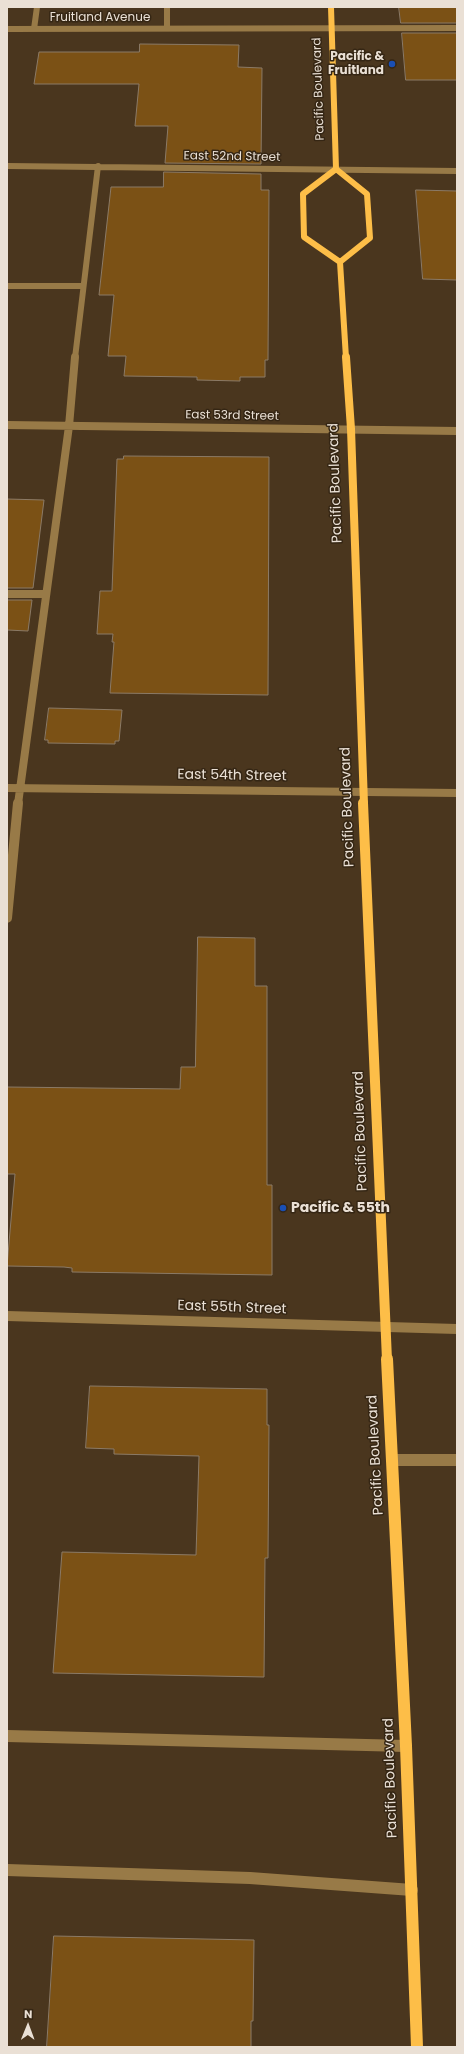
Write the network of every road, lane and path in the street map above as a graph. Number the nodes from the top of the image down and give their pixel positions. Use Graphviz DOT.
graph roads {
  1 [pos="37,7"];
  2 [pos="167,7"];
  3 [pos="331,7"];
  4 [pos="167,28"];
  5 [pos="332,28"];
  6 [pos="457,28"];
  7 [pos="7,29"];
  8 [pos="34,30"];
  9 [pos="7,166"];
  10 [pos="98,166"];
  11 [pos="336,170"];
  12 [pos="457,171"];
  13 [pos="340,262"];
  14 [pos="7,286"];
  15 [pos="82,286"];
  16 [pos="7,425"];
  17 [pos="69,426"];
  18 [pos="351,430"];
  19 [pos="457,431"];
  20 [pos="7,594"];
  21 [pos="44,594"];
  22 [pos="7,788"];
  23 [pos="19,788"];
  24 [pos="363,791"];
  25 [pos="457,793"];
  26 [pos="7,918"];
  27 [pos="7,1316"];
  28 [pos="386,1328"];
  29 [pos="457,1329"];
  30 [pos="393,1460"];
  31 [pos="457,1460"];
  32 [pos="7,1736"];
  33 [pos="406,1746"];
  34 [pos="7,1870"];
  35 [pos="412,1890"];
  36 [pos="417,2047"];
  1 -- 8 [label="street"];
  2 -- 4 [label="street"];
  3 -- 5 [label="main road, Pacific Boulevard"];
  4 -- 5 [label="street, Fruitland Avenue"];
  4 -- 8 [label="street, Fruitland Avenue"];
  5 -- 6 [label="street, Fruitland Avenue"];
  5 -- 11 [label="main road, Pacific Boulevard"];
  7 -- 8 [label="street, Fruitland Avenue"];
  9 -- 10 [label="street, East 52nd Street"];
  10 -- 11 [label="street, East 52nd Street"];
  10 -- 15 [label="street"];
  11 -- 12 [label="street, East 52nd Street"];
  11 -- 13 [label="main road"];
  11 -- 13 [label="main road"];
  13 -- 18 [label="main road, Pacific Boulevard"];
  14 -- 15 [label="street"];
  15 -- 17 [label="street"];
  16 -- 17 [label="street, East 53rd Street"];
  17 -- 18 [label="street, East 53rd Street"];
  17 -- 21 [label="street"];
  18 -- 19 [label="street, East 53rd Street"];
  18 -- 24 [label="main road, Pacific Boulevard"];
  20 -- 21 [label="street"];
  21 -- 23 [label="street"];
  22 -- 23 [label="street, East 54th Street"];
  23 -- 24 [label="street, East 54th Street"];
  23 -- 26 [label="street"];
  24 -- 25 [label="street, East 54th Street"];
  24 -- 28 [label="main road, Pacific Boulevard"];
  27 -- 28 [label="street, East 55th Street"];
  28 -- 29 [label="street, East 55th Street"];
  28 -- 30 [label="main road, Pacific Boulevard"];
  30 -- 31 [label="street"];
  30 -- 33 [label="main road, Pacific Boulevard"];
  32 -- 33 [label="street"];
  33 -- 35 [label="main road, Pacific Boulevard"];
  34 -- 35 [label="street"];
  35 -- 36 [label="main road, Pacific Boulevard"];
}
